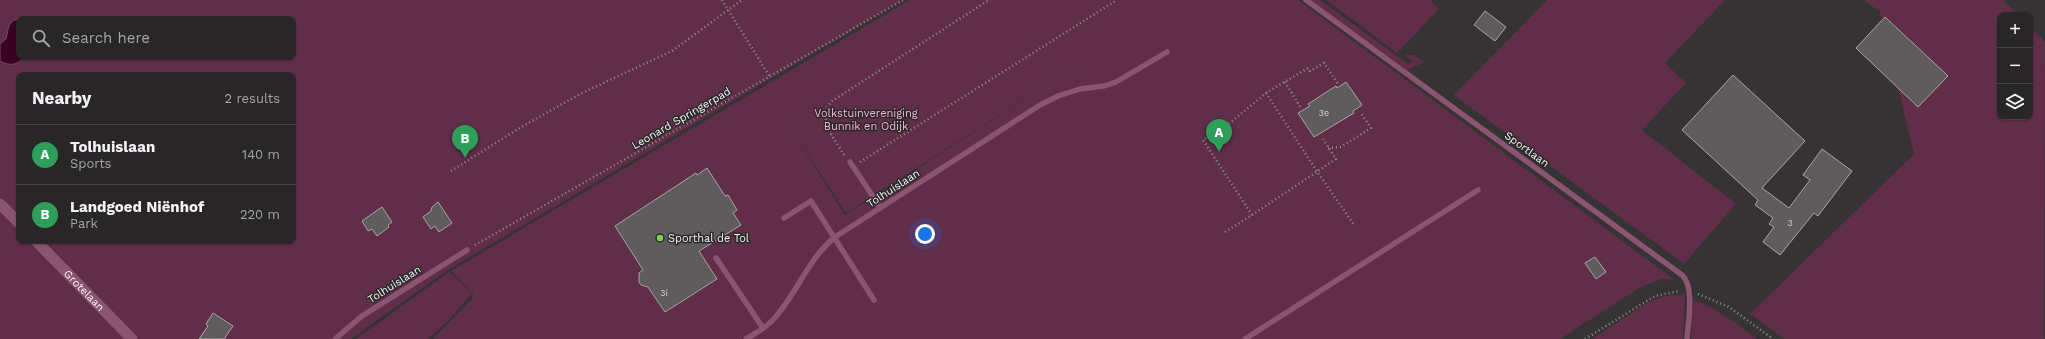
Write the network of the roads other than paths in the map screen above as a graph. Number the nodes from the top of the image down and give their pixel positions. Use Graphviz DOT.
graph roads {
  1 [pos="1306,0"];
  2 [pos="1167,52"];
  3 [pos="850,162"];
  4 [pos="1478,190"];
  5 [pos="0,204"];
  6 [pos="880,208"];
  7 [pos="784,218"];
  8 [pos="16,220"];
  9 [pos="835,237"];
  10 [pos="39,244"];
  11 [pos="467,250"];
  12 [pos="716,258"];
  13 [pos="874,300"];
  14 [pos="763,328"];
  15 [pos="132,339"];
  16 [pos="336,339"];
  17 [pos="746,339"];
  18 [pos="1245,339"];
  19 [pos="1687,339"];
  1 -- 19 [label="lane, Sportlaan"];
  2 -- 6 [label="lane, Tolhuislaan"];
  3 -- 6 [label="lane"];
  4 -- 18 [label="lane"];
  5 -- 8 [label="street"];
  6 -- 9 [label="lane, Tolhuislaan"];
  7 -- 9 [label="lane"];
  9 -- 13 [label="lane"];
  9 -- 14 [label="lane, Tolhuislaan"];
  10 -- 15 [label="street, Grotelaan"];
  11 -- 16 [label="lane, Tolhuislaan"];
  12 -- 14 [label="lane"];
  14 -- 17 [label="lane, Tolhuislaan"];
}
